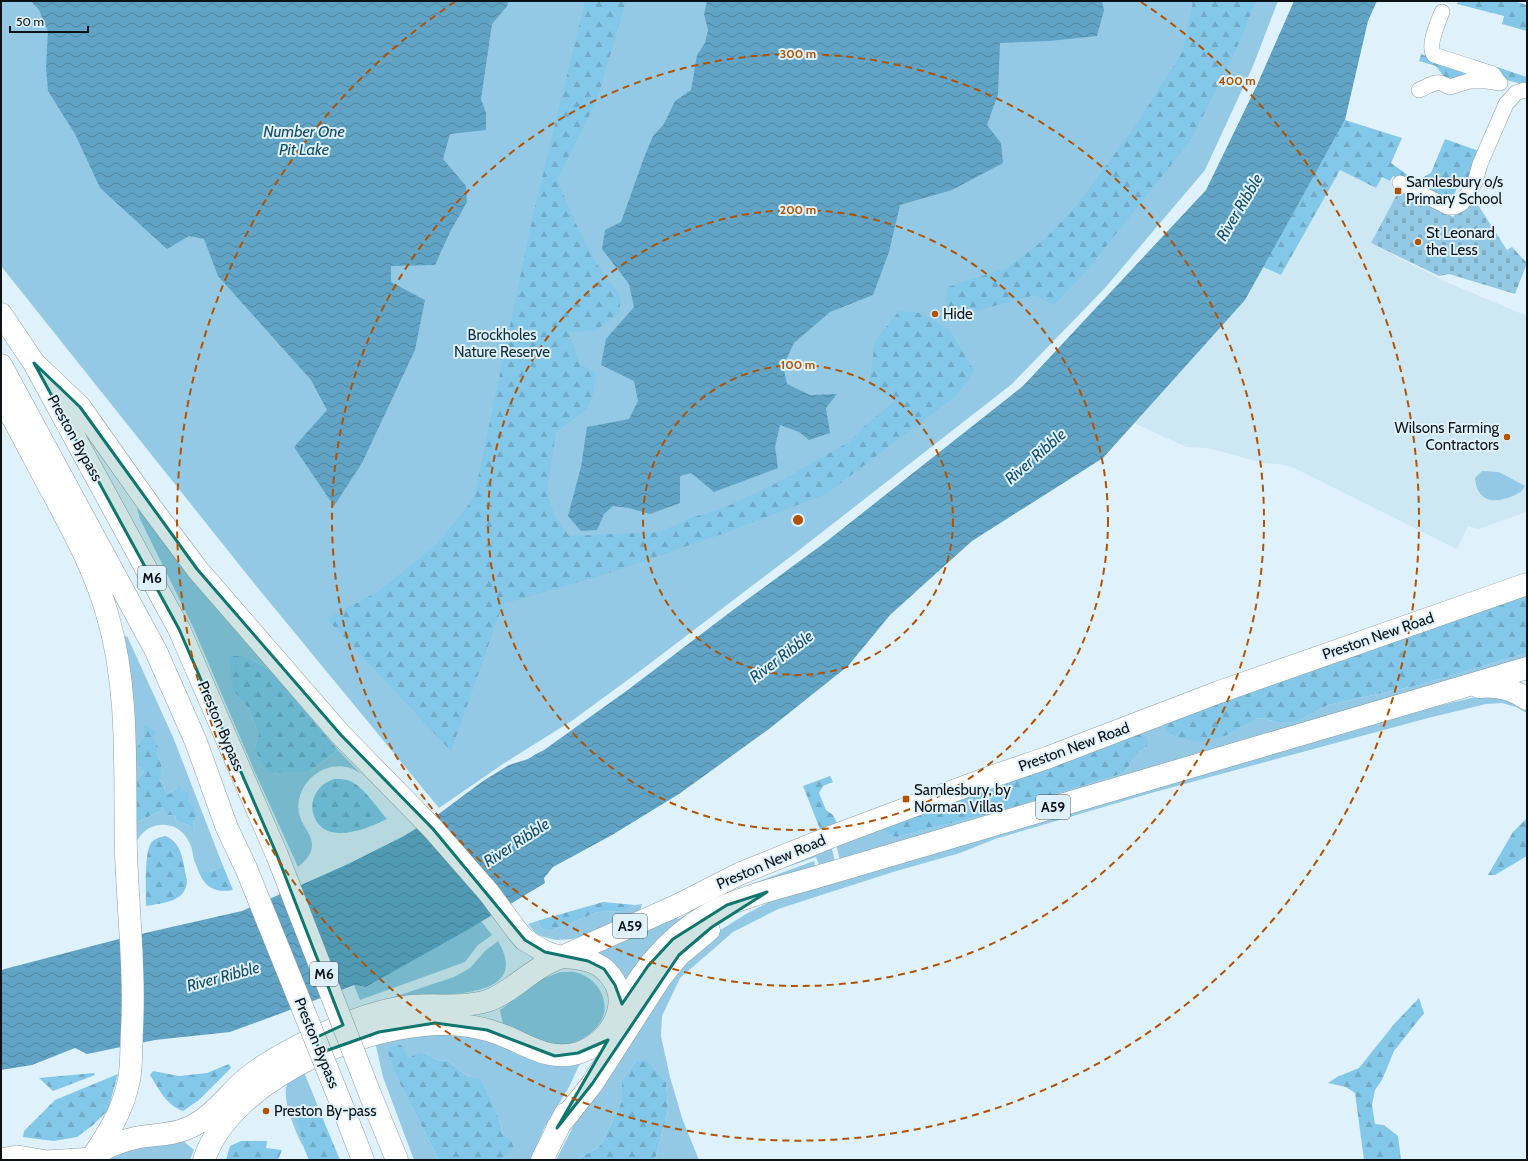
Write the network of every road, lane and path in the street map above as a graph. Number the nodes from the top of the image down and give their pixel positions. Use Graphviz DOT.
graph roads {
  1 [pos="1442,12"];
  2 [pos="1499,83"];
  3 [pos="1419,90"];
  4 [pos="1526,90"];
  5 [pos="1400,183"];
  6 [pos="1,314"];
  7 [pos="34,363"];
  8 [pos="1,365"];
  9 [pos="1,400"];
  10 [pos="1527,584"];
  11 [pos="1527,668"];
  12 [pos="1445,692"];
  13 [pos="1527,699"];
  14 [pos="767,892"];
  15 [pos="561,957"];
  16 [pos="618,1015"];
  17 [pos="558,1128"];
  18 [pos="1,1156"];
  19 [pos="93,1156"];
  20 [pos="47,1159"];
  21 [pos="204,1160"];
  22 [pos="363,1160"];
  23 [pos="396,1160"];
  24 [pos="542,1160"];
  1 -- 2 [label="street"];
  2 -- 3 [label="street"];
  2 -- 4 [label="street"];
  4 -- 5 [label="street"];
  6 -- 7 [label="highway, Preston Bypass / M6"];
  7 -- 15 [label="highway"];
  7 -- 23 [label="highway, Preston Bypass / M6, bridge"];
  8 -- 22 [label="highway, Preston Bypass / M6, bridge"];
  9 -- 19 [label="highway"];
  10 -- 15 [label="highway, Preston New Road / A59"];
  11 -- 12 [label="highway, Preston New Road / A59"];
  12 -- 13 [label="highway"];
  12 -- 14 [label="highway, Preston New Road / A59"];
  14 -- 16 [label="highway, Preston New Road / A59"];
  14 -- 17 [label="highway"];
  15 -- 16 [label="highway"];
  15 -- 19 [label="highway, Preston New Road"];
  16 -- 17 [label="highway"];
  16 -- 21 [label="highway"];
  17 -- 24 [label="highway"];
  18 -- 20 [label="street"];
  19 -- 20 [label="street"];
}
